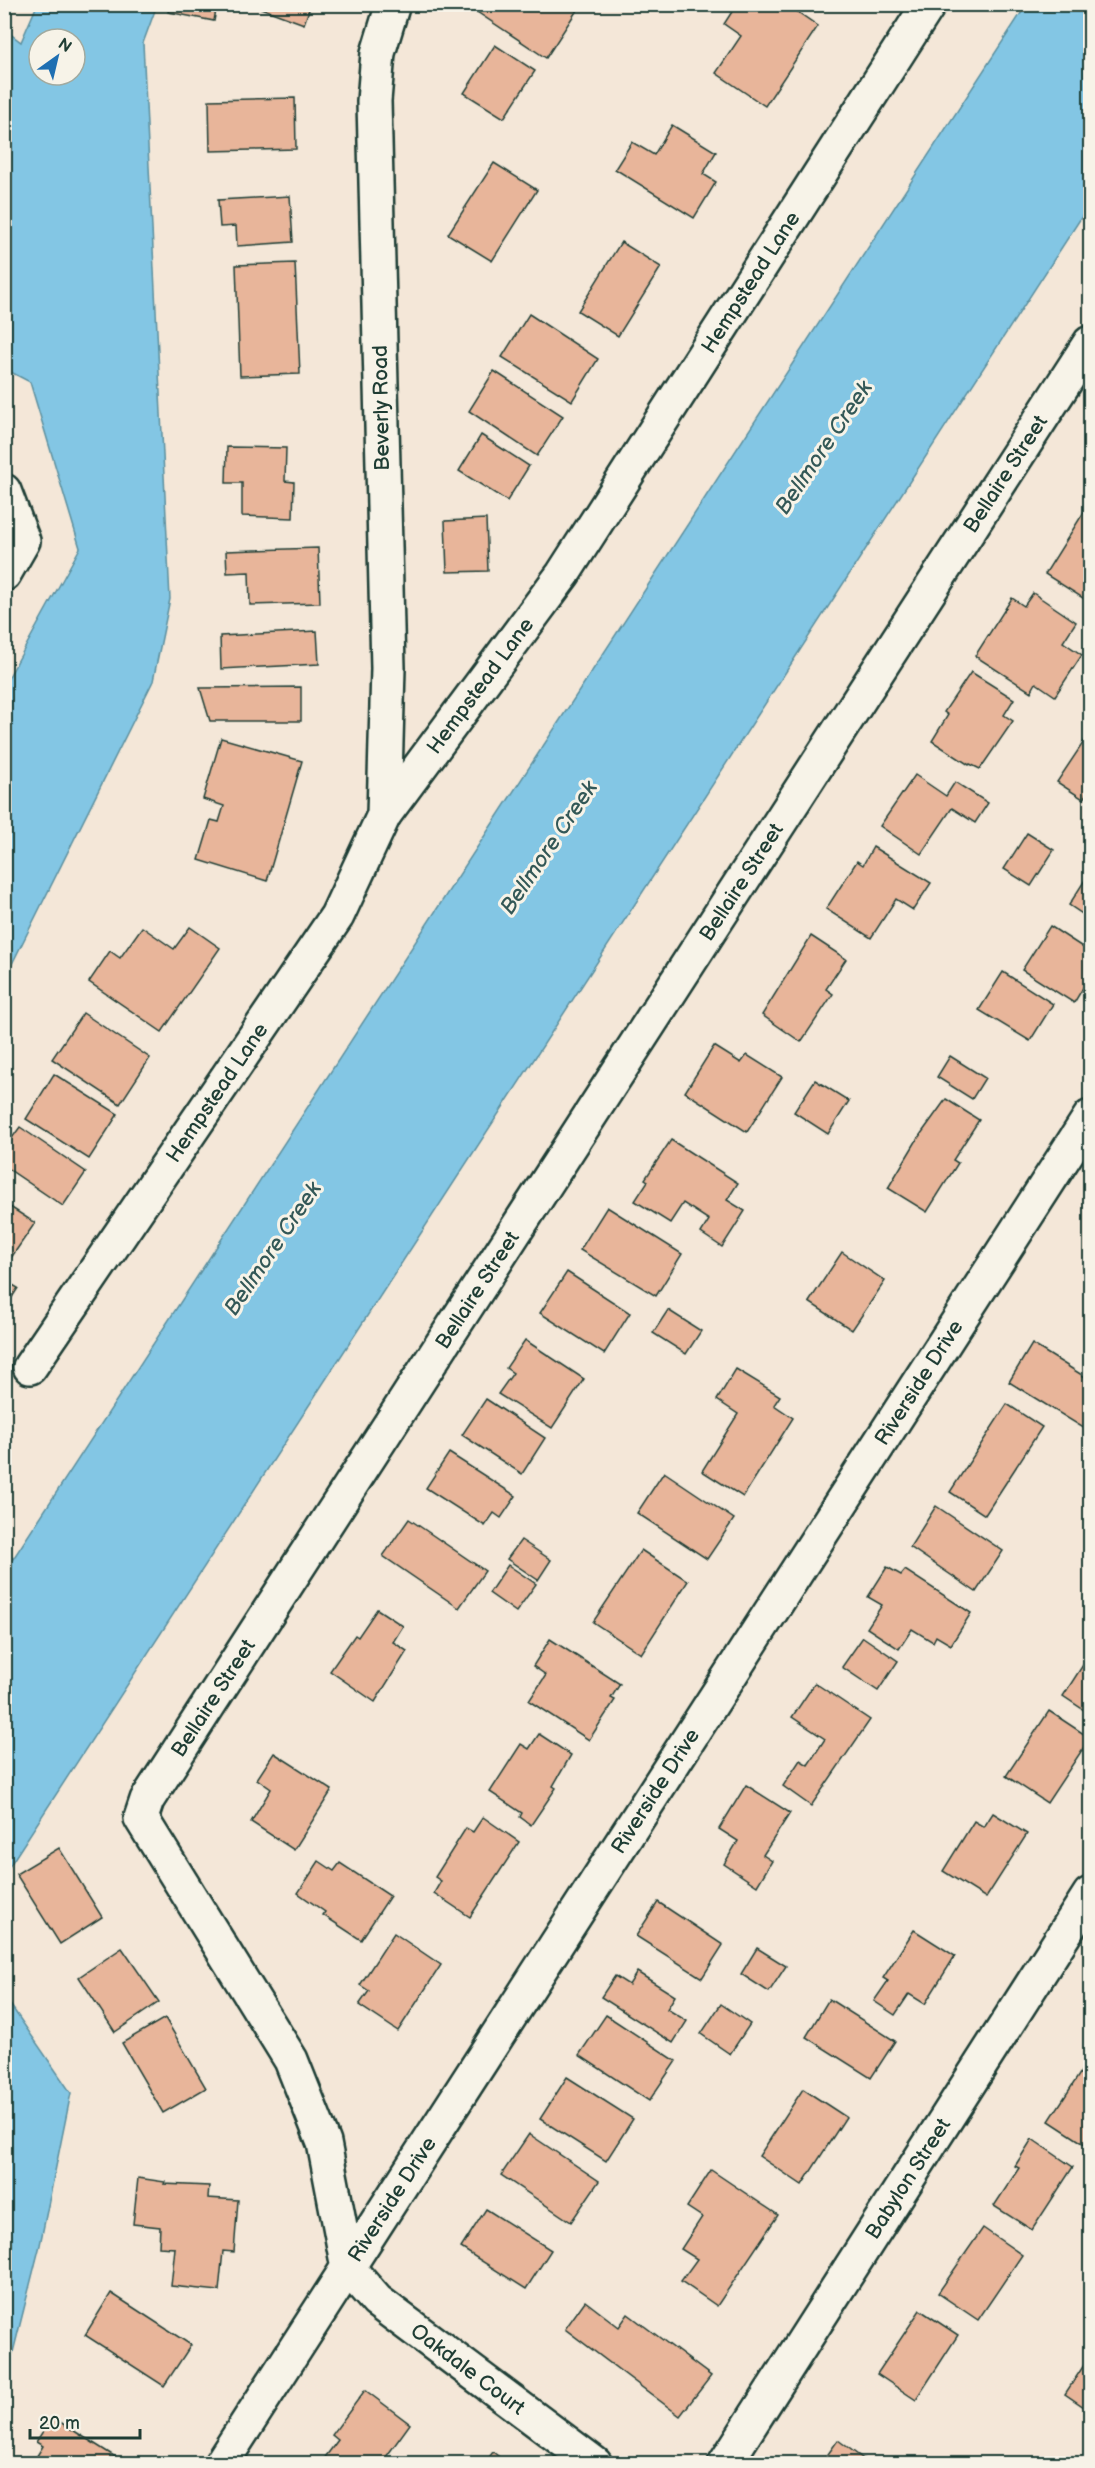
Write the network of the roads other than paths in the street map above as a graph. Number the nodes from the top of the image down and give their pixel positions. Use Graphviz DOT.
graph roads {
  1 [pos="393,4"];
  2 [pos="928,4"];
  3 [pos="1090,343"];
  4 [pos="4,492"];
  5 [pos="4,574"];
  6 [pos="384,815"];
  7 [pos="1090,1117"];
  8 [pos="1081,1153"];
  9 [pos="30,1367"];
  10 [pos="1090,1894"];
  11 [pos="348,2268"];
  12 [pos="221,2463"];
  13 [pos="595,2463"];
  14 [pos="725,2463"];
  1 -- 6 [label="street, Beverly Road"];
  2 -- 6 [label="street, Hempstead Lane"];
  3 -- 11 [label="street, Bellaire Street"];
  4 -- 5 [label="street"];
  6 -- 9 [label="street, Hempstead Lane"];
  7 -- 8 [label="street, Riverside Drive"];
  8 -- 11 [label="street, Riverside Drive"];
  10 -- 14 [label="street, Babylon Street"];
  11 -- 12 [label="street, Riverside Drive"];
  11 -- 13 [label="street, Oakdale Court"];
}
